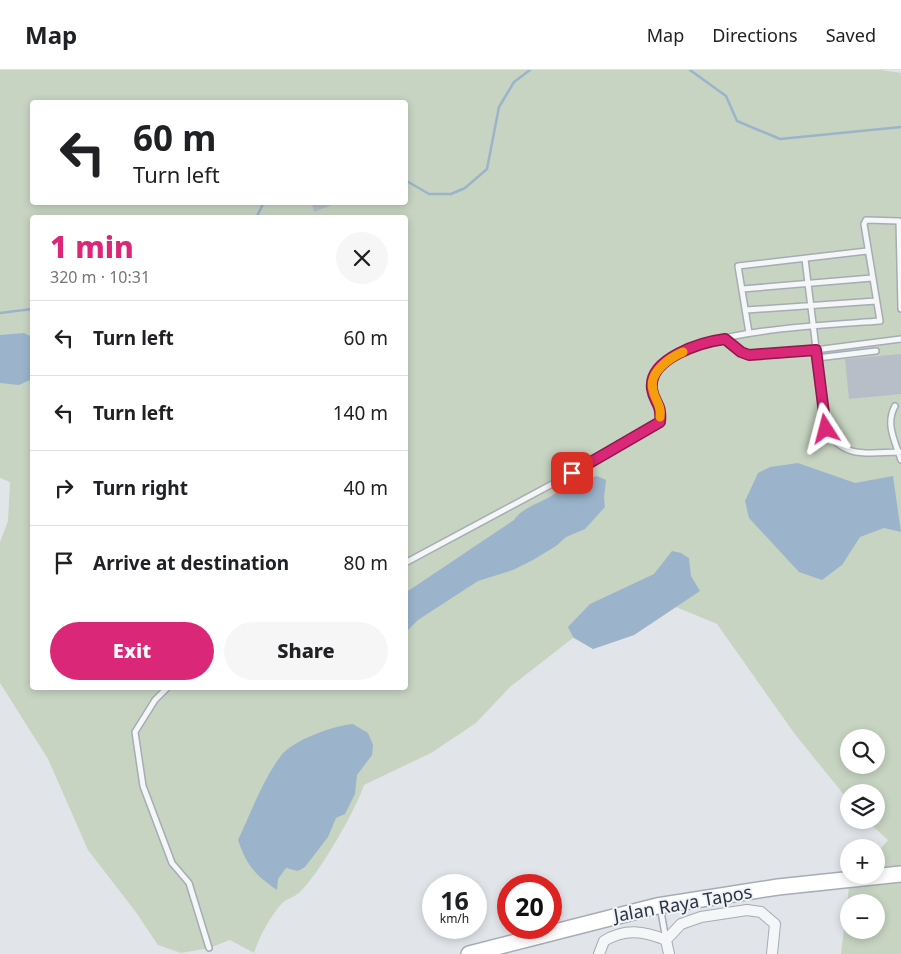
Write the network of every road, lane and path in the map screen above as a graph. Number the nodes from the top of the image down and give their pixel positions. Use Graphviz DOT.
graph roads {
  1 [pos="867,251"];
  2 [pos="805,259"];
  3 [pos="872,278"];
  4 [pos="808,283"];
  5 [pos="742,289"];
  6 [pos="876,301"];
  7 [pos="811,304"];
  8 [pos="901,309"];
  9 [pos="746,310"];
  10 [pos="814,327"];
  11 [pos="749,333"];
  12 [pos="725,339"];
  13 [pos="901,339"];
  14 [pos="816,350"];
  15 [pos="876,351"];
  16 [pos="816,358"];
  17 [pos="895,406"];
  18 [pos="900,452"];
  19 [pos="901,460"];
  20 [pos="408,561"];
  21 [pos="165,690"];
  22 [pos="901,874"];
  23 [pos="660,906"];
  24 [pos="666,940"];
  25 [pos="209,948"];
  26 [pos="469,954"];
  27 [pos="599,954"];
  28 [pos="668,954"];
  29 [pos="772,954"];
  1 -- 2 [label="lane"];
  1 -- 3 [label="lane"];
  1 -- 8 [label="lane"];
  2 -- 4 [label="lane"];
  2 -- 5 [label="lane"];
  3 -- 4 [label="lane"];
  3 -- 6 [label="lane"];
  4 -- 5 [label="lane"];
  4 -- 7 [label="lane"];
  5 -- 9 [label="lane"];
  6 -- 7 [label="lane"];
  6 -- 10 [label="lane"];
  7 -- 9 [label="lane"];
  7 -- 10 [label="lane"];
  9 -- 11 [label="lane"];
  10 -- 11 [label="lane"];
  10 -- 14 [label="lane"];
  11 -- 12 [label="lane"];
  12 -- 14 [label="lane"];
  12 -- 20 [label="lane"];
  13 -- 14 [label="lane"];
  14 -- 16 [label="lane"];
  15 -- 16 [label="lane"];
  16 -- 18 [label="lane"];
  17 -- 18 [label="lane"];
  18 -- 19 [label="lane"];
  21 -- 25 [label="lane"];
  22 -- 23 [label="main road, Jalan Raya Tapos"];
  23 -- 24 [label="lane"];
  23 -- 26 [label="main road, Jalan Raya Tapos"];
  24 -- 27 [label="street"];
  24 -- 28 [label="street"];
  24 -- 29 [label="street"];
}
